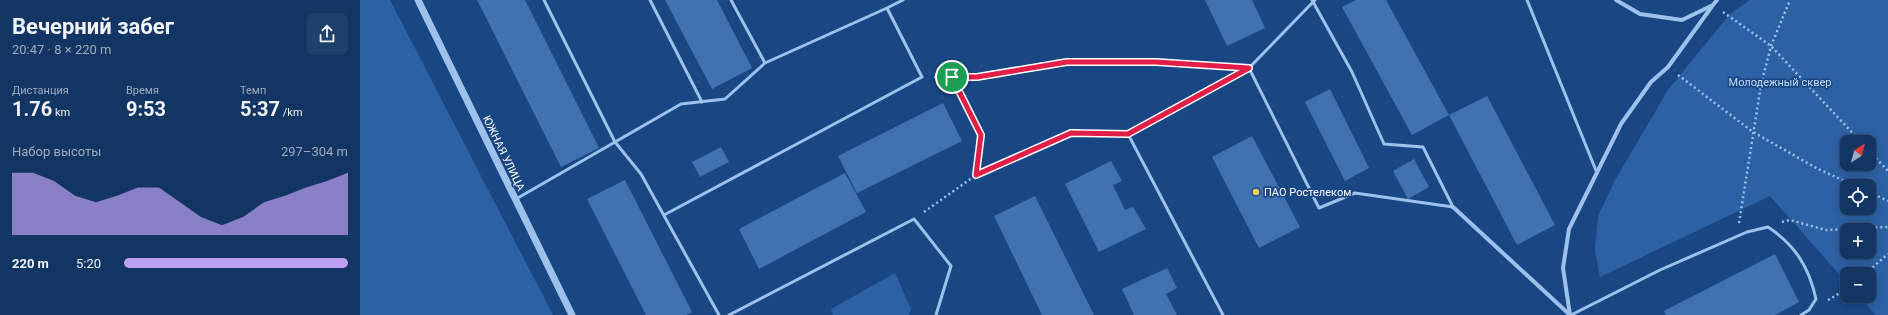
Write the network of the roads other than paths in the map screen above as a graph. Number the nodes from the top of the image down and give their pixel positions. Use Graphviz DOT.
graph roads {
  1 [pos="418,0"];
  2 [pos="544,0"];
  3 [pos="650,0"];
  4 [pos="731,0"];
  5 [pos="903,0"];
  6 [pos="1527,0"];
  7 [pos="1616,0"];
  8 [pos="1717,0"];
  9 [pos="1314,1"];
  10 [pos="1713,5"];
  11 [pos="887,8"];
  12 [pos="765,63"];
  13 [pos="1249,68"];
  14 [pos="702,102"];
  15 [pos="615,142"];
  16 [pos="1598,174"];
  17 [pos="515,200"];
  18 [pos="1452,207"];
  19 [pos="664,215"];
  20 [pos="572,315"];
  21 [pos="719,315"];
  22 [pos="729,315"];
  23 [pos="936,315"];
  24 [pos="1224,315"];
  25 [pos="1570,315"];
  26 [pos="1801,315"];
  1 -- 17 [label="street, ЮЖНАЯ УЛИЦА"];
  2 -- 15 [label="lane"];
  3 -- 14 [label="lane"];
  4 -- 12 [label="lane"];
  5 -- 11 [label="lane"];
  6 -- 16 [label="lane"];
  7 -- 10 [label="street"];
  8 -- 10 [label="street"];
  9 -- 13 [label="lane"];
  9 -- 18 [label="lane"];
  10 -- 16 [label="street"];
  11 -- 12 [label="lane"];
  11 -- 19 [label="lane"];
  12 -- 14 [label="lane"];
  13 -- 18 [label="lane"];
  13 -- 24 [label="lane"];
  14 -- 15 [label="lane"];
  15 -- 17 [label="lane"];
  15 -- 19 [label="lane"];
  16 -- 25 [label="street"];
  17 -- 20 [label="street, ЮЖНАЯ УЛИЦА"];
  18 -- 25 [label="street"];
  19 -- 21 [label="lane"];
  22 -- 23 [label="lane"];
  25 -- 26 [label="lane"];
}
